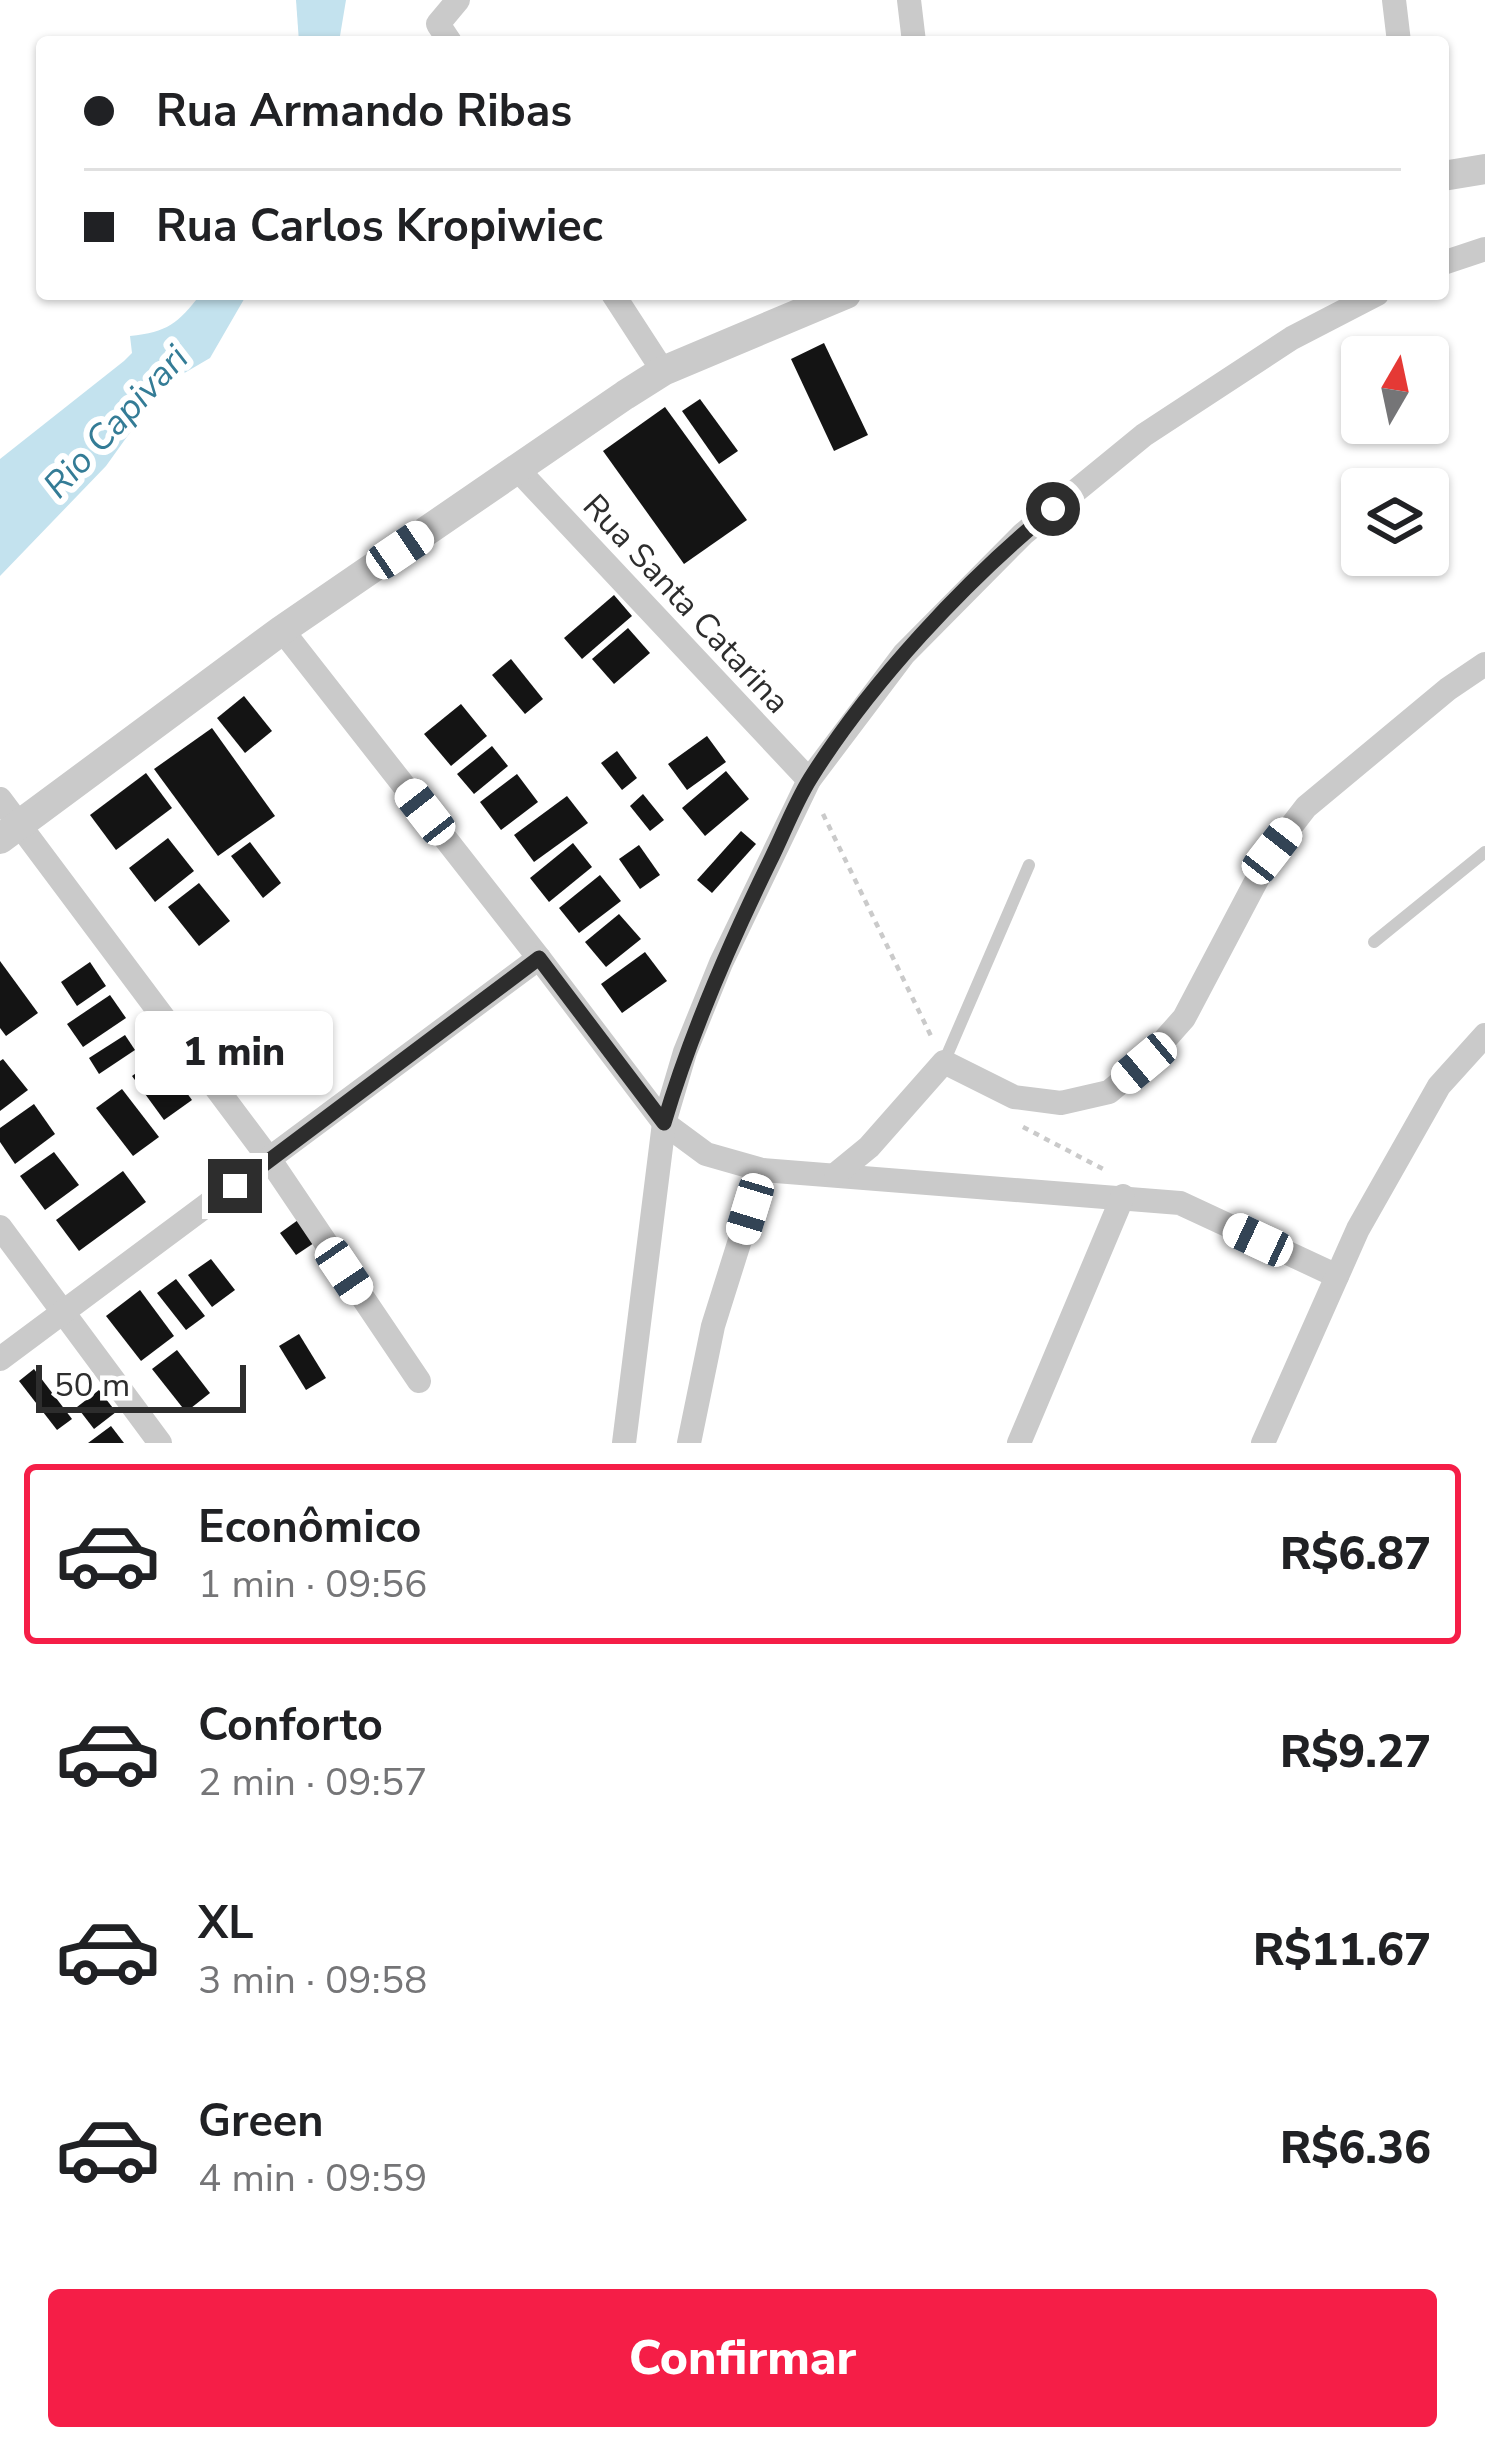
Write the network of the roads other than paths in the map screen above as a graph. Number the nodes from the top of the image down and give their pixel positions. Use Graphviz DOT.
graph roads {
  1 [pos="458,0"];
  2 [pos="909,0"];
  3 [pos="1394,0"];
  4 [pos="444,33"];
  5 [pos="913,36"];
  6 [pos="1399,36"];
  7 [pos="1485,169"];
  8 [pos="1449,175"];
  9 [pos="1485,249"];
  10 [pos="1449,261"];
  11 [pos="617,300"];
  12 [pos="832,300"];
  13 [pos="1366,300"];
  14 [pos="663,371"];
  15 [pos="518,470"];
  16 [pos="282,629"];
  17 [pos="1485,664"];
  18 [pos="809,780"];
  19 [pos="0,799"];
  20 [pos="10,832"];
  21 [pos="1485,852"];
  22 [pos="1029,865"];
  23 [pos="1374,942"];
  24 [pos="539,958"];
  25 [pos="1485,1035"];
  26 [pos="944,1062"];
  27 [pos="664,1123"];
  28 [pos="270,1160"];
  29 [pos="762,1170"];
  30 [pos="836,1174"];
  31 [pos="1123,1196"];
  32 [pos="0,1227"];
  33 [pos="1337,1276"];
  34 [pos="62,1314"];
  35 [pos="0,1359"];
  36 [pos="419,1381"];
  37 [pos="160,1443"];
  38 [pos="624,1443"];
  39 [pos="689,1443"];
  40 [pos="1019,1443"];
  41 [pos="1263,1443"];
  1 -- 4 [label="street"];
  2 -- 5 [label="street"];
  3 -- 6 [label="street"];
  7 -- 8 [label="street"];
  9 -- 10 [label="street"];
  11 -- 14 [label="street"];
  12 -- 14 [label="street"];
  13 -- 18 [label="street"];
  14 -- 15 [label="street"];
  15 -- 16 [label="street"];
  15 -- 18 [label="street, Rua Santa Catarina"];
  16 -- 20 [label="street"];
  16 -- 24 [label="street"];
  17 -- 26 [label="street"];
  18 -- 27 [label="street"];
  19 -- 20 [label="street"];
  20 -- 28 [label="street"];
  21 -- 23 [label="lane"];
  22 -- 26 [label="lane"];
  24 -- 27 [label="street"];
  24 -- 28 [label="street"];
  25 -- 33 [label="street"];
  26 -- 30 [label="street"];
  27 -- 29 [label="street"];
  27 -- 38 [label="street"];
  28 -- 34 [label="street"];
  28 -- 36 [label="street"];
  29 -- 30 [label="street"];
  29 -- 39 [label="street"];
  30 -- 31 [label="street"];
  31 -- 33 [label="street"];
  31 -- 40 [label="street"];
  32 -- 34 [label="street"];
  33 -- 41 [label="street"];
  34 -- 35 [label="street"];
  34 -- 37 [label="street"];
}
